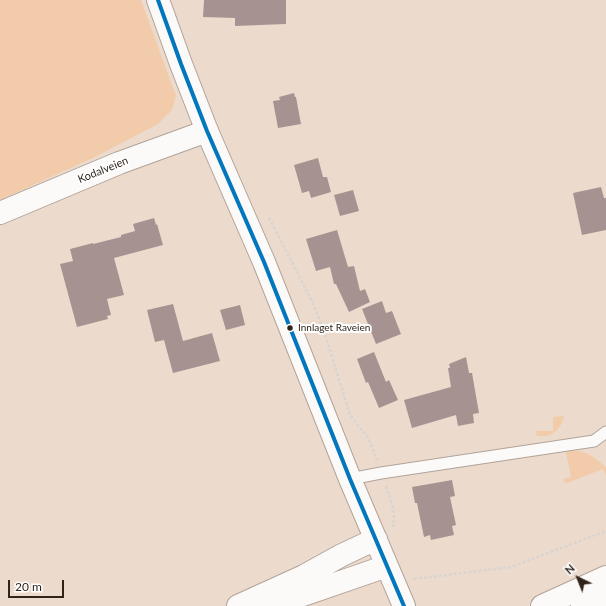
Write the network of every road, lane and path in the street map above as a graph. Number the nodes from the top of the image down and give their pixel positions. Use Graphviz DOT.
graph roads {
  1 [pos="158,0"];
  2 [pos="207,131"];
  3 [pos="0,213"];
  4 [pos="266,213"];
  5 [pos="606,432"];
  6 [pos="381,472"];
  7 [pos="350,479"];
  8 [pos="606,531"];
  9 [pos="384,533"];
  10 [pos="387,566"];
  11 [pos="606,577"];
  12 [pos="408,580"];
  13 [pos="606,596"];
  14 [pos="238,606"];
  15 [pos="271,606"];
  16 [pos="404,606"];
  17 [pos="542,606"];
  18 [pos="582,606"];
  1 -- 2 [label="main road"];
  2 -- 3 [label="main road, Kodalveien"];
  2 -- 7 [label="main road"];
  4 -- 6 [label="path"];
  5 -- 6 [label="lane"];
  6 -- 7 [label="lane"];
  6 -- 9 [label="path"];
  7 -- 9 [label="main road"];
  8 -- 12 [label="path"];
  9 -- 10 [label="main road"];
  9 -- 14 [label="main road"];
  10 -- 15 [label="main road"];
  10 -- 16 [label="main road"];
  11 -- 17 [label="main road"];
  13 -- 18 [label="main road"];
}
